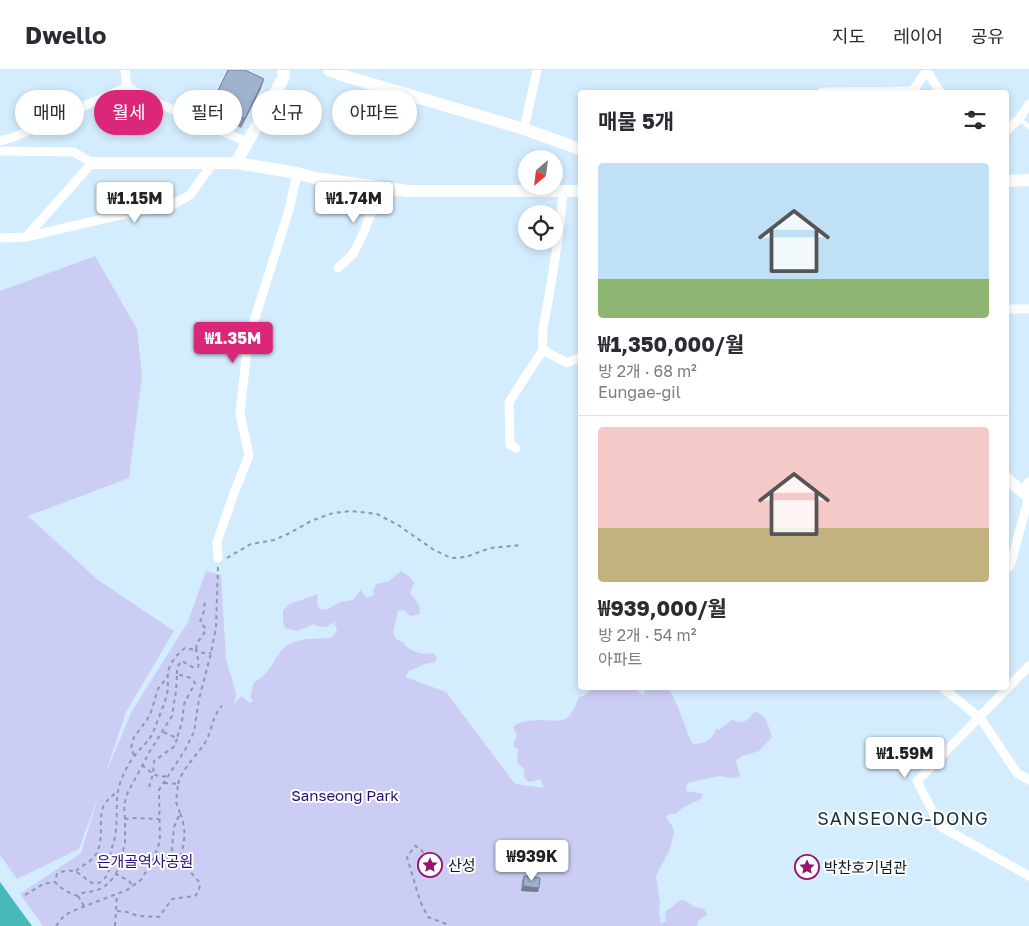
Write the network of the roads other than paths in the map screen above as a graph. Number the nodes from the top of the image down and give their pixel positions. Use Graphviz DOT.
graph roads {
  1 [pos="125,70"];
  2 [pos="282,70"];
  3 [pos="329,70"];
  4 [pos="538,70"];
  5 [pos="927,70"];
  6 [pos="349,74"];
  7 [pos="127,87"];
  8 [pos="913,90"];
  9 [pos="939,90"];
  10 [pos="1029,104"];
  11 [pos="1019,118"];
  12 [pos="1029,127"];
  13 [pos="1009,128"];
  14 [pos="524,129"];
  15 [pos="0,141"];
  16 [pos="247,142"];
  17 [pos="578,148"];
  18 [pos="0,151"];
  19 [pos="92,162"];
  20 [pos="212,163"];
  21 [pos="236,163"];
  22 [pos="297,173"];
  23 [pos="1029,180"];
  24 [pos="1009,181"];
  25 [pos="381,189"];
  26 [pos="518,191"];
  27 [pos="563,191"];
  28 [pos="578,191"];
  29 [pos="563,195"];
  30 [pos="26,237"];
  31 [pos="0,238"];
  32 [pos="338,268"];
  33 [pos="1009,308"];
  34 [pos="1029,309"];
  35 [pos="543,350"];
  36 [pos="578,358"];
  37 [pos="516,448"];
  38 [pos="1009,480"];
  39 [pos="1027,492"];
  40 [pos="218,558"];
  41 [pos="1009,567"];
  42 [pos="1029,666"];
  43 [pos="1009,686"];
  44 [pos="945,690"];
  45 [pos="1005,690"];
  46 [pos="979,717"];
  47 [pos="1029,780"];
  48 [pos="1029,876"];
  1 -- 7 [label="street"];
  2 -- 16 [label="street"];
  3 -- 6 [label="street"];
  4 -- 14 [label="street"];
  5 -- 8 [label="street"];
  5 -- 9 [label="street"];
  6 -- 14 [label="street"];
  7 -- 15 [label="street"];
  7 -- 16 [label="street"];
  10 -- 11 [label="street"];
  11 -- 12 [label="lane"];
  11 -- 13 [label="street"];
  14 -- 17 [label="street"];
  16 -- 21 [label="street"];
  18 -- 19 [label="street"];
  19 -- 20 [label="street"];
  19 -- 30 [label="street"];
  20 -- 21 [label="street"];
  20 -- 30 [label="street"];
  21 -- 22 [label="street"];
  22 -- 25 [label="street"];
  22 -- 40 [label="street"];
  23 -- 24 [label="street"];
  25 -- 26 [label="street"];
  25 -- 32 [label="street"];
  27 -- 28 [label="street"];
  29 -- 35 [label="street"];
  30 -- 31 [label="street"];
  33 -- 34 [label="street"];
  35 -- 36 [label="street"];
  35 -- 37 [label="street"];
  38 -- 39 [label="street"];
  39 -- 41 [label="street"];
  42 -- 43 [label="street"];
  44 -- 46 [label="street"];
  45 -- 46 [label="street"];
  46 -- 47 [label="street"];
  46 -- 48 [label="street"];
}
